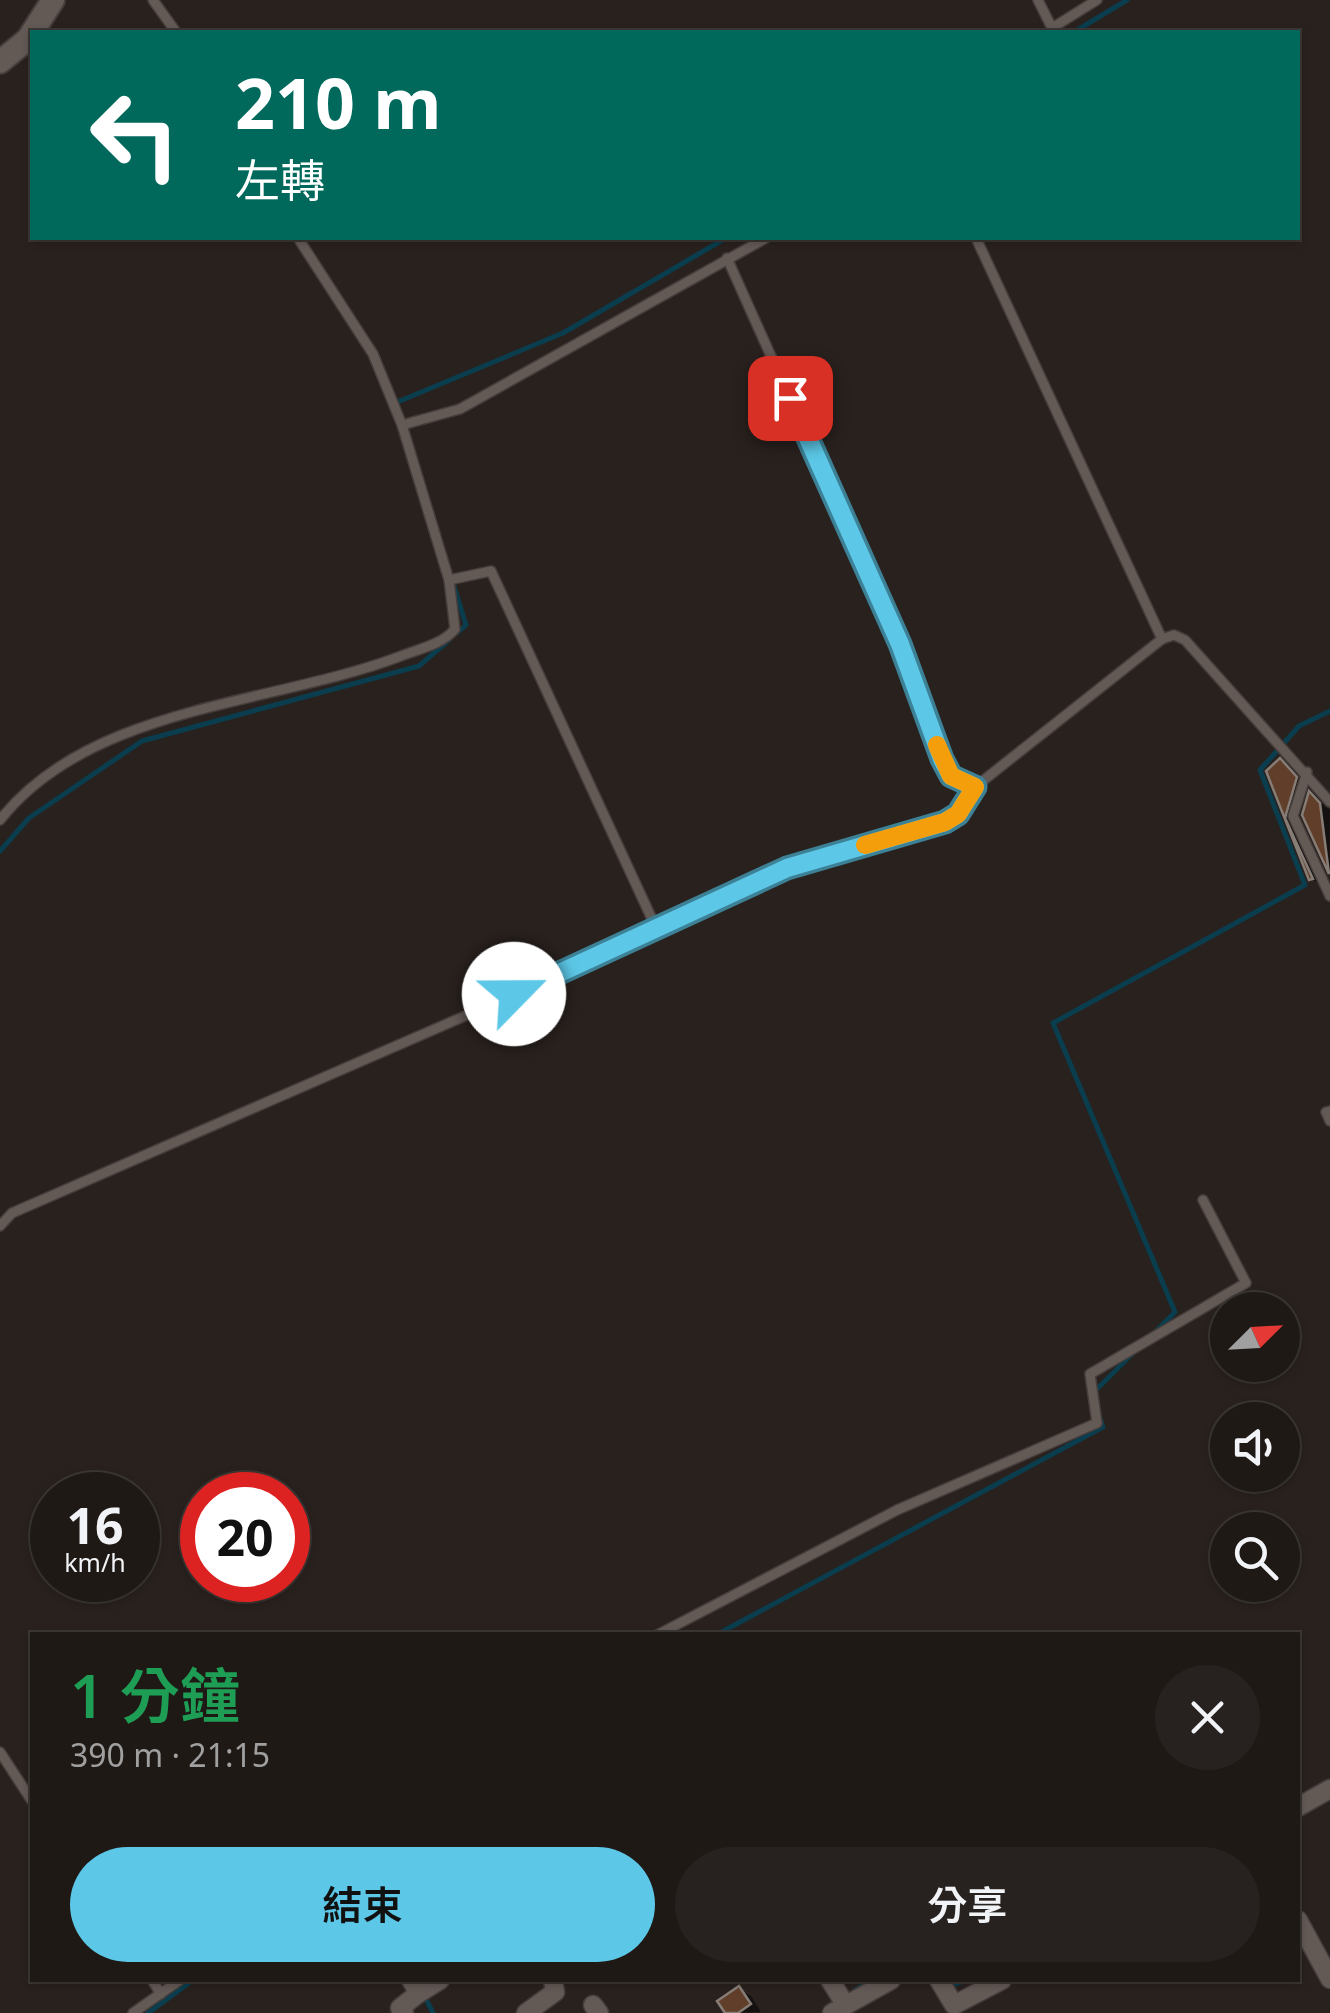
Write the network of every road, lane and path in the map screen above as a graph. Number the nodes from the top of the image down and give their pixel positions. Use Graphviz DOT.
graph roads {
  1 [pos="53,0"];
  2 [pos="153,0"];
  3 [pos="1038,0"];
  4 [pos="1096,0"];
  5 [pos="33,30"];
  6 [pos="175,30"];
  7 [pos="1053,30"];
  8 [pos="30,35"];
  9 [pos="0,62"];
  10 [pos="299,240"];
  11 [pos="762,240"];
  12 [pos="977,240"];
  13 [pos="726,258"];
  14 [pos="402,425"];
  15 [pos="449,580"];
  16 [pos="1162,639"];
  17 [pos="1307,772"];
  18 [pos="975,787"];
  19 [pos="1330,802"];
  20 [pos="0,820"];
  21 [pos="1330,896"];
  22 [pos="658,932"];
  23 [pos="1330,1110"];
  24 [pos="1330,1120"];
  25 [pos="1203,1200"];
  26 [pos="0,1226"];
  27 [pos="663,1632"];
  28 [pos="0,1752"];
  29 [pos="1330,1790"];
  30 [pos="30,1798"];
  31 [pos="1300,1806"];
  32 [pos="1300,1924"];
  33 [pos="1330,1979"];
  34 [pos="153,1982"];
  35 [pos="177,1982"];
  36 [pos="553,1982"];
  37 [pos="831,1982"];
  38 [pos="887,1982"];
  39 [pos="940,1982"];
  40 [pos="998,1982"];
  41 [pos="415,1987"];
  42 [pos="162,1994"];
  43 [pos="838,2008"];
  44 [pos="133,2013"];
  45 [pos="404,2013"];
  46 [pos="526,2013"];
  1 -- 5 [label="street"];
  2 -- 6 [label="lane"];
  3 -- 7 [label="lane"];
  4 -- 7 [label="lane"];
  8 -- 9 [label="street"];
  10 -- 14 [label="lane"];
  11 -- 13 [label="lane"];
  12 -- 16 [label="lane"];
  13 -- 14 [label="lane"];
  13 -- 18 [label="lane"];
  14 -- 15 [label="lane"];
  15 -- 20 [label="lane"];
  15 -- 22 [label="lane"];
  16 -- 17 [label="lane"];
  16 -- 18 [label="lane"];
  17 -- 19 [label="lane"];
  17 -- 21 [label="lane"];
  18 -- 22 [label="lane"];
  22 -- 26 [label="lane"];
  23 -- 24 [label="lane"];
  25 -- 27 [label="lane"];
  28 -- 30 [label="lane"];
  29 -- 31 [label="street"];
  32 -- 33 [label="street"];
  34 -- 42 [label="lane"];
  35 -- 42 [label="lane"];
  36 -- 46 [label="street"];
  37 -- 43 [label="street"];
  38 -- 43 [label="street"];
  39 -- 40 [label="street"];
  41 -- 45 [label="street"];
  42 -- 44 [label="lane"];
}
